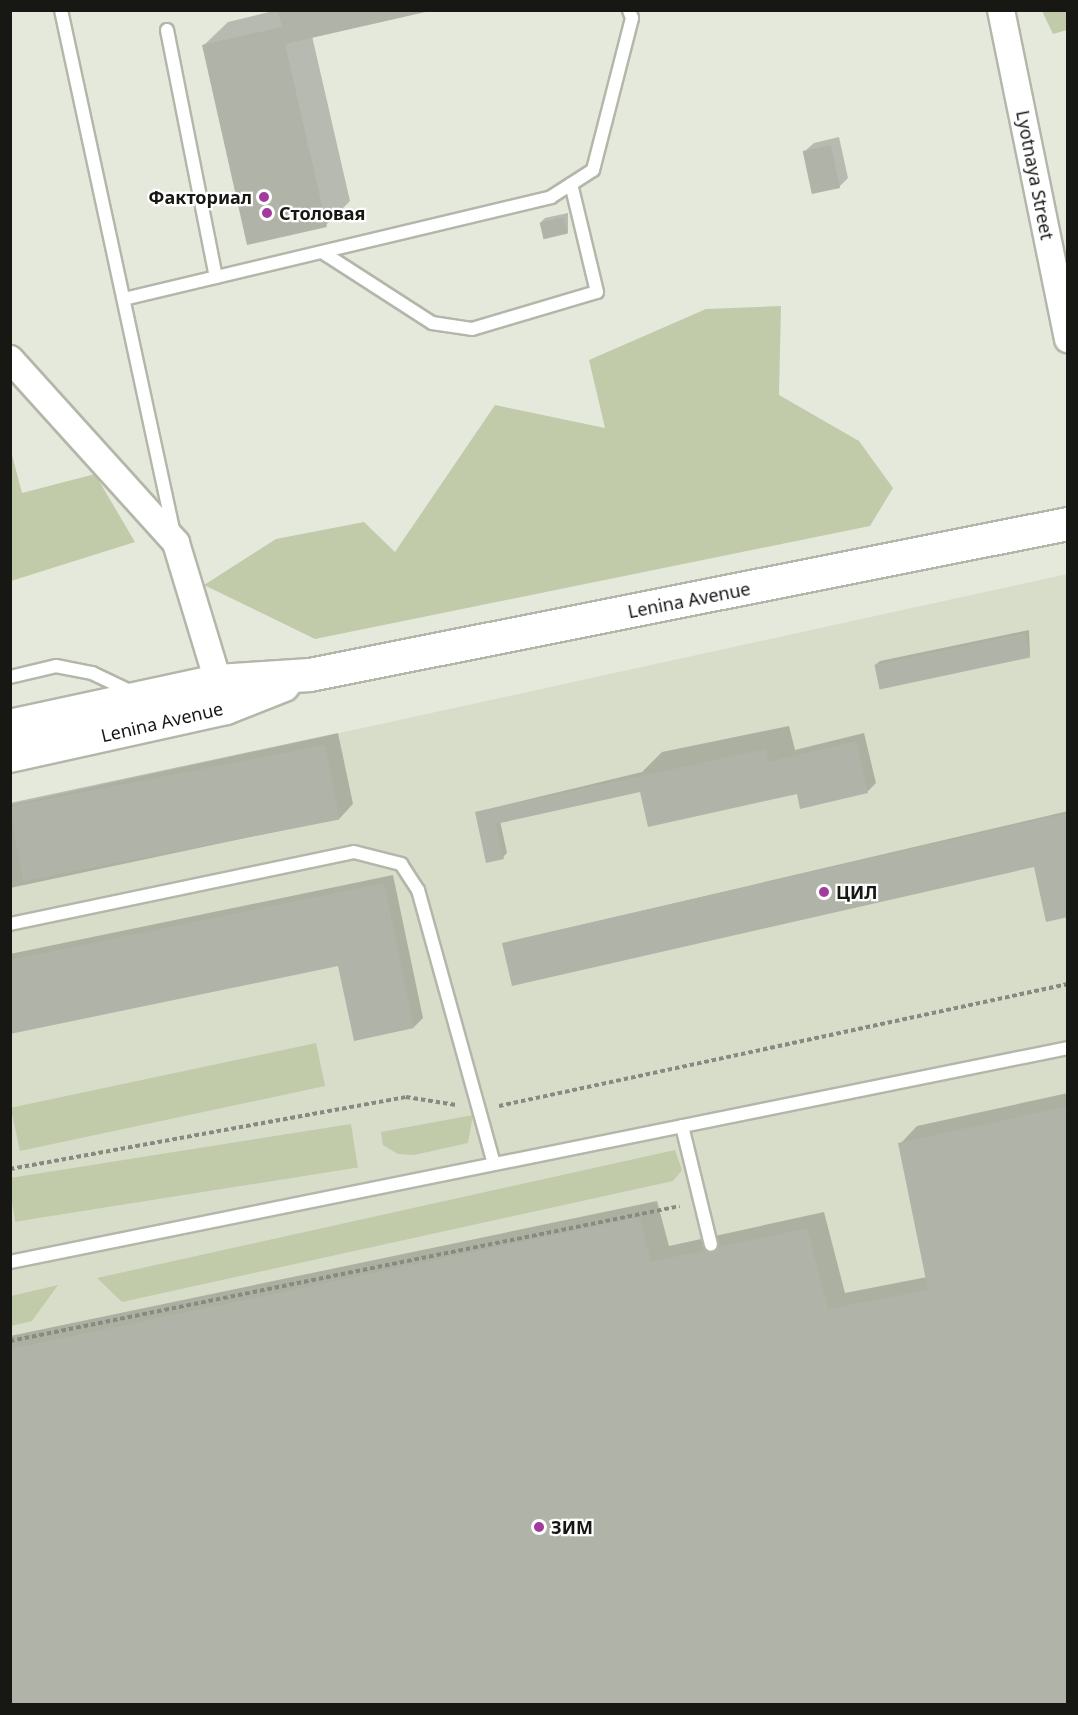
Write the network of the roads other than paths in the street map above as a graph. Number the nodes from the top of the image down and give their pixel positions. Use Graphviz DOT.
graph roads {
  1 [pos="61,10"];
  2 [pos="629,10"];
  3 [pos="1001,10"];
  4 [pos="167,30"];
  5 [pos="571,184"];
  6 [pos="322,252"];
  7 [pos="216,277"];
  8 [pos="124,299"];
  9 [pos="1068,339"];
  10 [pos="10,359"];
  11 [pos="1068,524"];
  12 [pos="176,543"];
  13 [pos="310,675"];
  14 [pos="10,677"];
  15 [pos="218,681"];
  16 [pos="114,693"];
  17 [pos="195,716"];
  18 [pos="10,726"];
  19 [pos="96,737"];
  20 [pos="10,756"];
  21 [pos="10,924"];
  22 [pos="1068,1048"];
  23 [pos="682,1126"];
  24 [pos="494,1164"];
  25 [pos="711,1245"];
  26 [pos="10,1262"];
  1 -- 8 [label="lane"];
  2 -- 5 [label="lane"];
  3 -- 9 [label="street, Lyotnaya Street"];
  4 -- 7 [label="lane"];
  5 -- 6 [label="lane"];
  5 -- 6 [label="lane"];
  6 -- 7 [label="lane"];
  7 -- 8 [label="lane"];
  8 -- 12 [label="lane"];
  10 -- 12 [label="street"];
  11 -- 13 [label="street, Lenina Avenue"];
  12 -- 15 [label="street"];
  13 -- 15 [label="street, Lenina Avenue"];
  13 -- 17 [label="street, Lenina Avenue"];
  14 -- 16 [label="lane"];
  15 -- 16 [label="street, Lenina Avenue"];
  15 -- 17 [label="street"];
  16 -- 18 [label="street, Lenina Avenue"];
  16 -- 19 [label="lane"];
  17 -- 19 [label="street, Lenina Avenue"];
  19 -- 20 [label="street, Lenina Avenue"];
  21 -- 24 [label="lane"];
  22 -- 23 [label="lane"];
  23 -- 24 [label="lane"];
  23 -- 25 [label="lane"];
  24 -- 26 [label="lane"];
}
